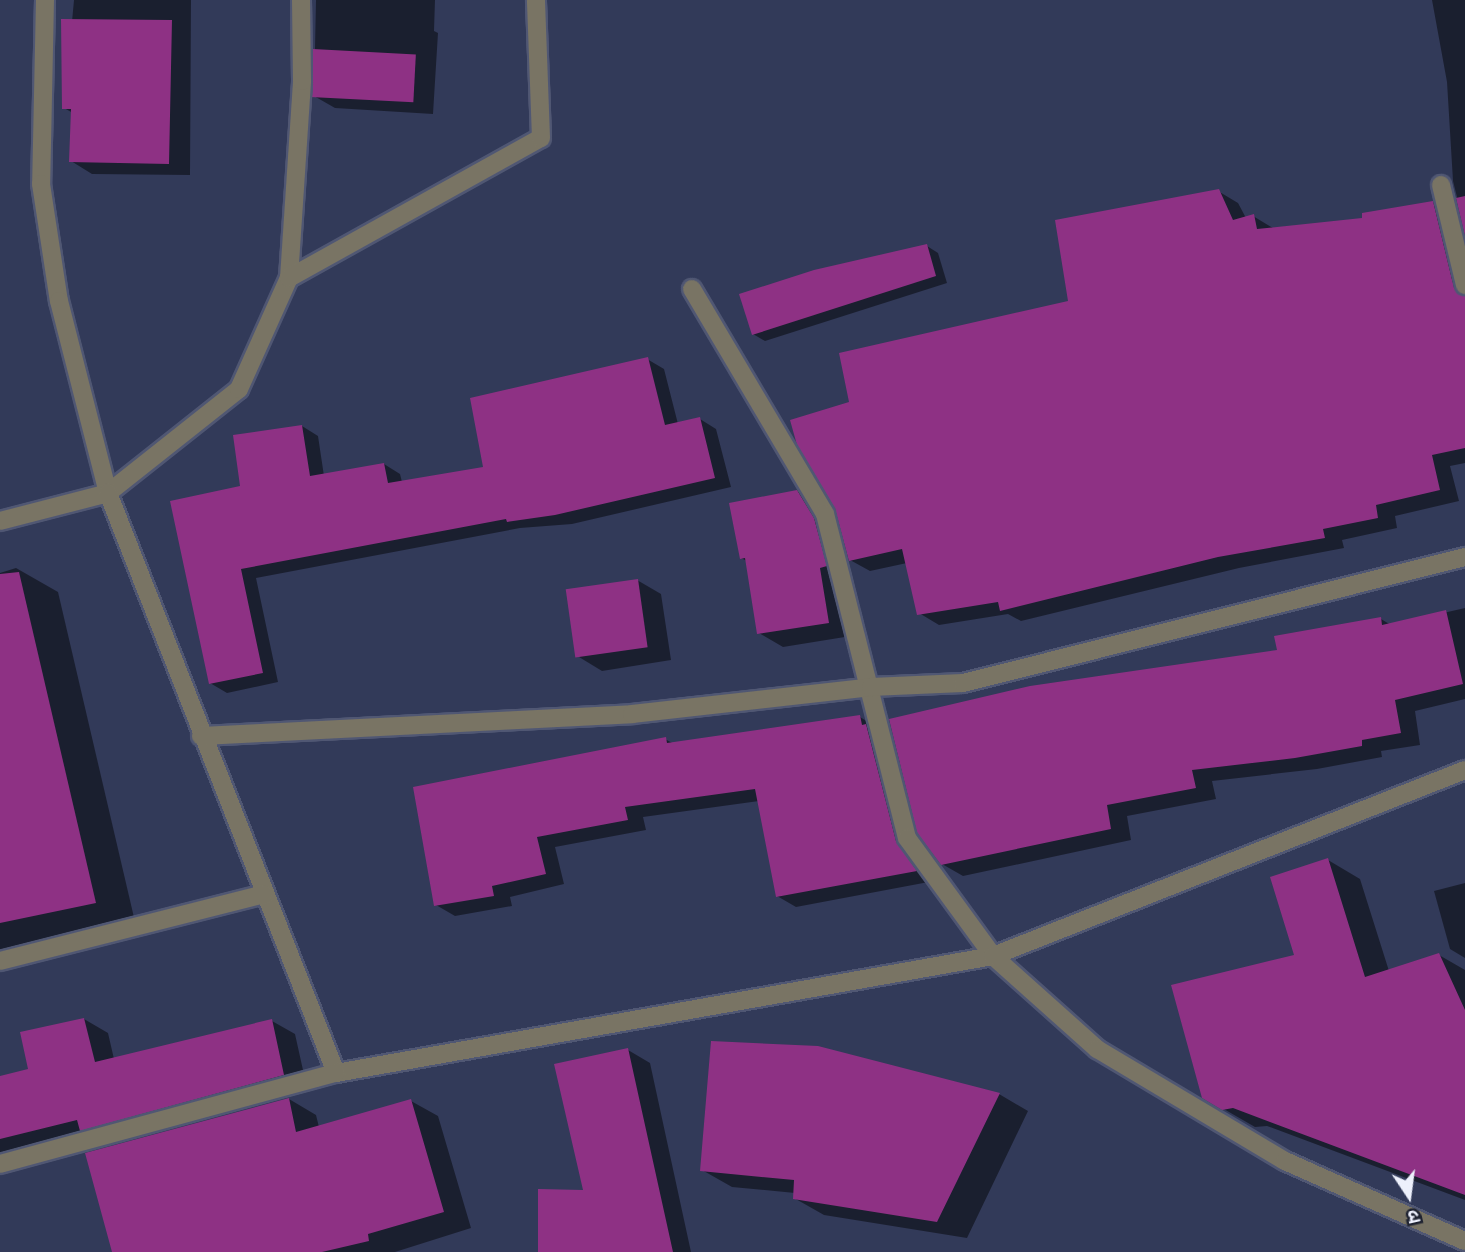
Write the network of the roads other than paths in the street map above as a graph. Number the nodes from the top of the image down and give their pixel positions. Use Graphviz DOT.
graph roads {
  1 [pos="45,0"];
  2 [pos="301,0"];
  3 [pos="536,0"];
  4 [pos="1441,185"];
  5 [pos="289,278"];
  6 [pos="1465,285"];
  7 [pos="692,289"];
  8 [pos="107,493"];
  9 [pos="0,521"];
  10 [pos="1465,557"];
  11 [pos="872,687"];
  12 [pos="201,736"];
  13 [pos="1465,770"];
  14 [pos="264,894"];
  15 [pos="993,956"];
  16 [pos="0,961"];
  17 [pos="337,1073"];
  18 [pos="0,1164"];
  19 [pos="1465,1241"];
  1 -- 8 [label="street"];
  2 -- 5 [label="street"];
  3 -- 5 [label="street"];
  4 -- 6 [label="street"];
  5 -- 8 [label="street"];
  7 -- 11 [label="street"];
  8 -- 9 [label="street"];
  8 -- 12 [label="street"];
  10 -- 11 [label="street"];
  11 -- 12 [label="street"];
  11 -- 15 [label="street"];
  12 -- 14 [label="street"];
  13 -- 15 [label="street"];
  14 -- 16 [label="street"];
  14 -- 17 [label="street"];
  15 -- 17 [label="street"];
  15 -- 19 [label="street"];
  17 -- 18 [label="street"];
}
